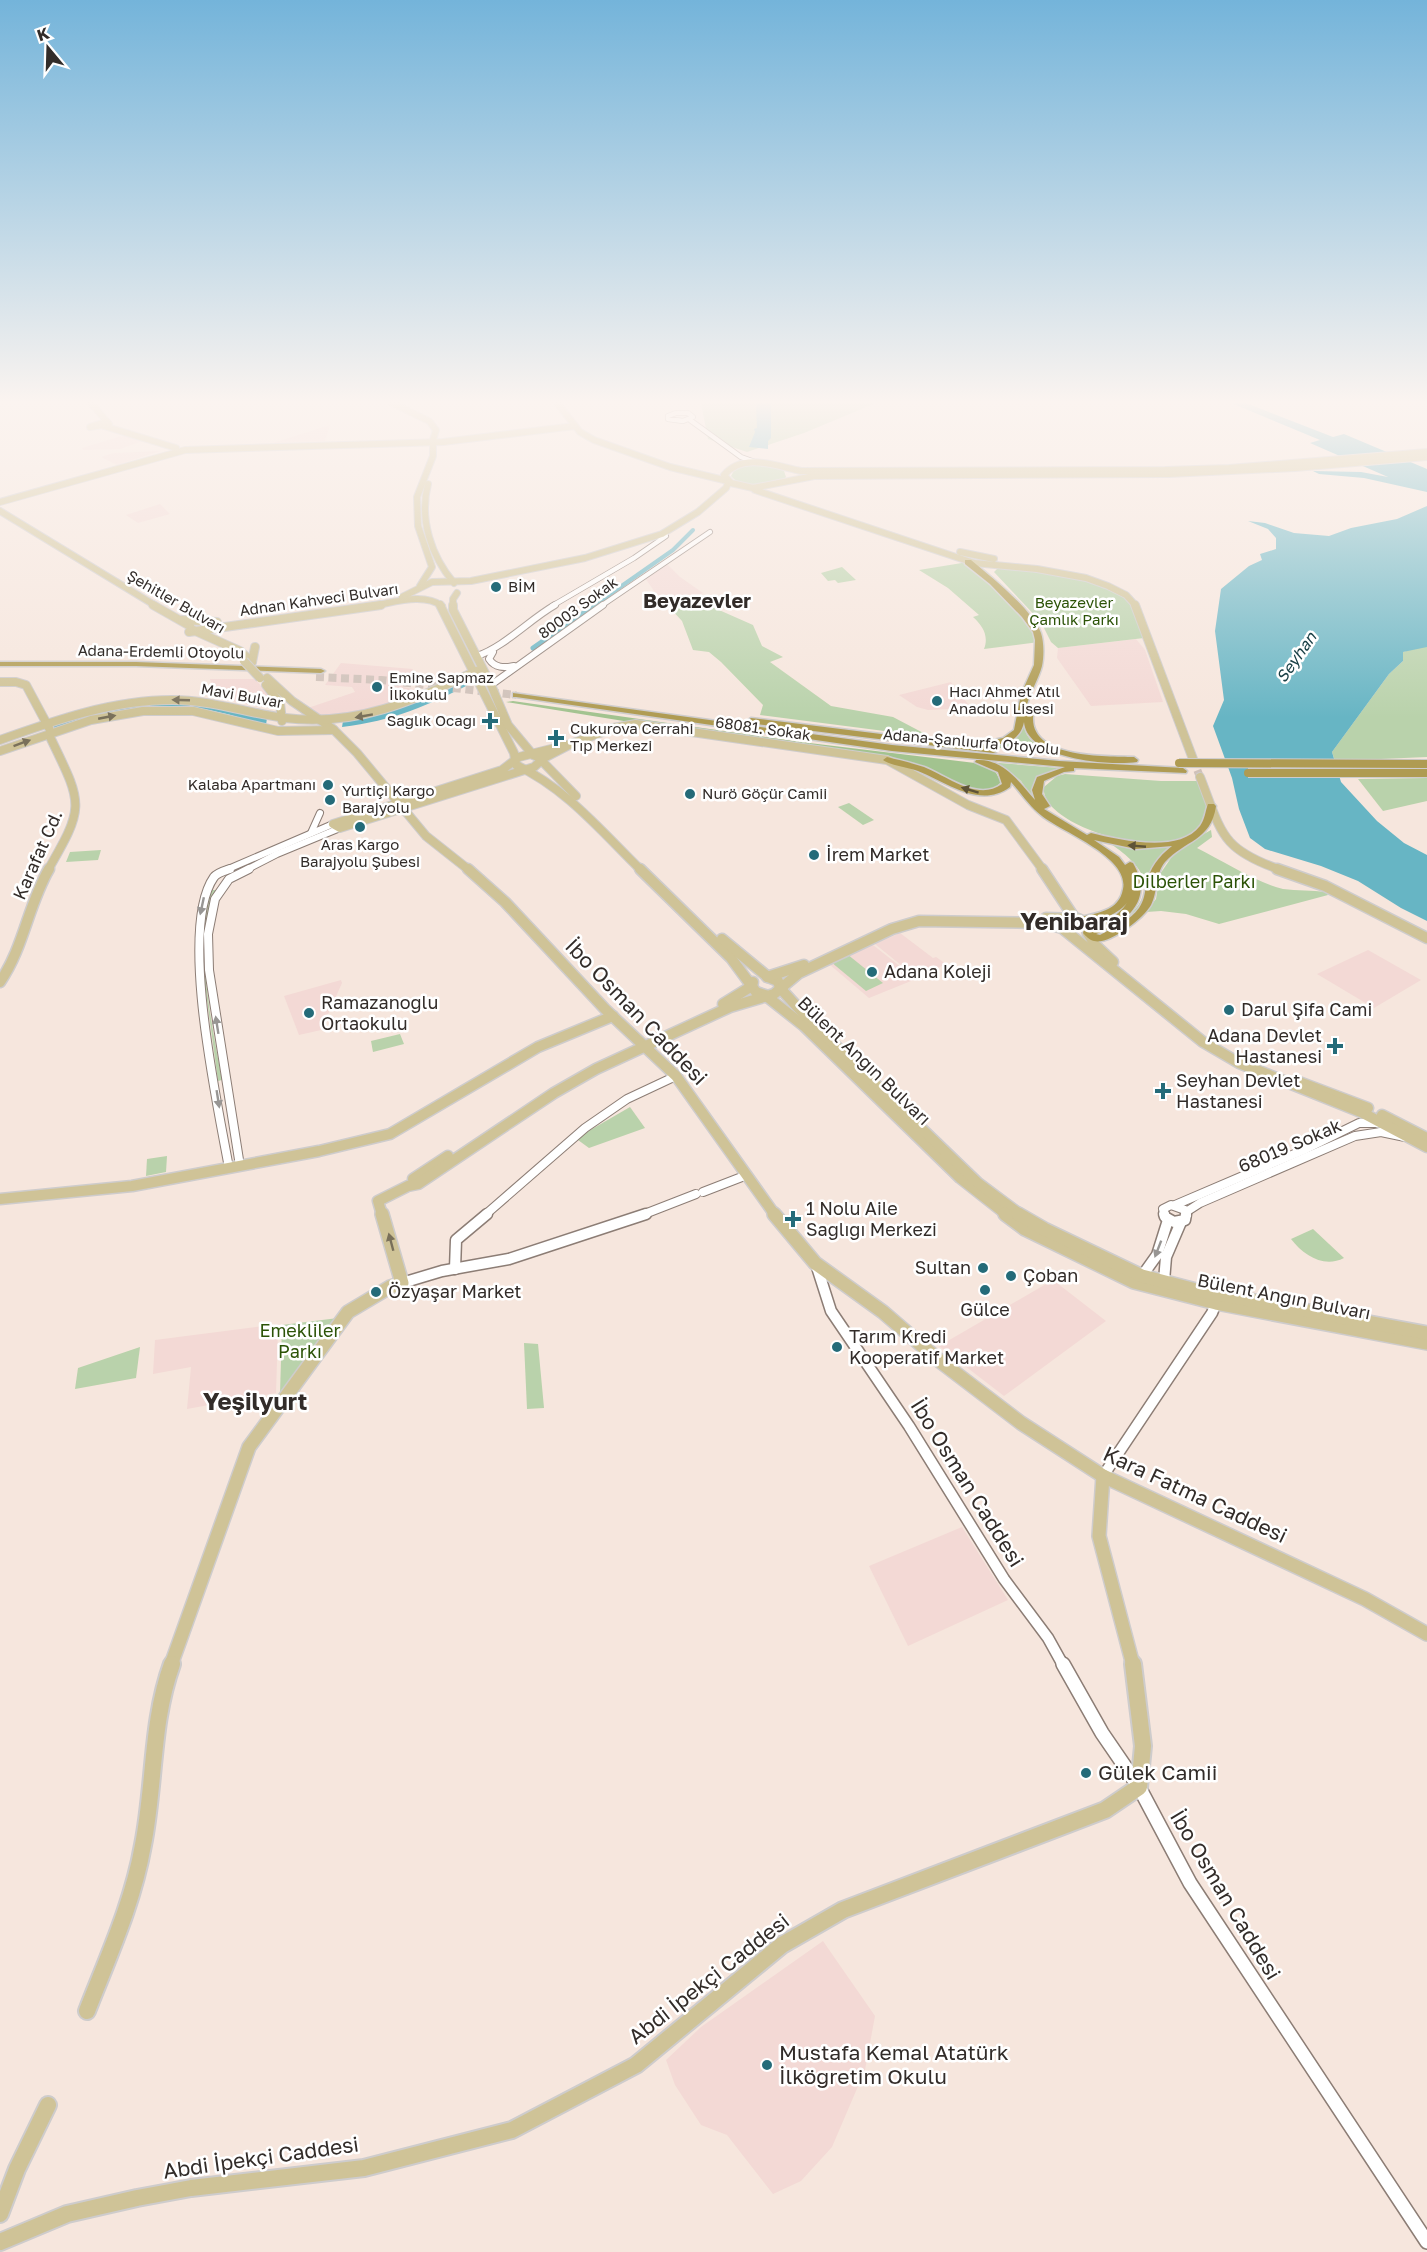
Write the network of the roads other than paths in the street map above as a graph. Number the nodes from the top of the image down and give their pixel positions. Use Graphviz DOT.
graph roads {
  1 [pos="417,508"];
  2 [pos="424,508"];
  3 [pos="703,508"];
  4 [pos="711,508"];
  5 [pos="813,508"];
  6 [pos="817,508"];
  7 [pos="0,513"];
  8 [pos="710,532"];
  9 [pos="666,536"];
  10 [pos="970,558"];
  11 [pos="984,560"];
  12 [pos="1005,564"];
  13 [pos="990,573"];
  14 [pos="452,580"];
  15 [pos="419,589"];
  16 [pos="457,593"];
  17 [pos="427,598"];
  18 [pos="387,603"];
  19 [pos="443,608"];
  20 [pos="179,620"];
  21 [pos="235,622"];
  22 [pos="214,628"];
  23 [pos="190,631"];
  24 [pos="211,639"];
  25 [pos="255,646"];
  26 [pos="472,646"];
  27 [pos="494,650"];
  28 [pos="477,656"];
  29 [pos="248,662"];
  30 [pos="0,664"];
  31 [pos="517,665"];
  32 [pos="0,671"];
  33 [pos="476,671"];
  34 [pos="263,678"];
  35 [pos="0,684"];
  36 [pos="491,685"];
  37 [pos="519,692"];
  38 [pos="280,703"];
  39 [pos="259,713"];
  40 [pos="269,715"];
  41 [pos="282,717"];
  42 [pos="318,720"];
  43 [pos="46,723"];
  44 [pos="38,726"];
  45 [pos="262,727"];
  46 [pos="334,730"];
  47 [pos="282,731"];
  48 [pos="49,736"];
  49 [pos="0,740"];
  50 [pos="571,744"];
  51 [pos="895,744"];
  52 [pos="0,751"];
  53 [pos="533,755"];
  54 [pos="887,760"];
  55 [pos="1134,760"];
  56 [pos="515,761"];
  57 [pos="541,761"];
  58 [pos="1427,764"];
  59 [pos="1181,767"];
  60 [pos="526,768"];
  61 [pos="1001,769"];
  62 [pos="1150,769"];
  63 [pos="1427,773"];
  64 [pos="399,805"];
  65 [pos="1211,806"];
  66 [pos="320,813"];
  67 [pos="337,826"];
  68 [pos="311,833"];
  69 [pos="1091,836"];
  70 [pos="1184,842"];
  71 [pos="209,882"];
  72 [pos="225,884"];
  73 [pos="1074,919"];
  74 [pos="1064,930"];
  75 [pos="1088,933"];
  76 [pos="1427,936"];
  77 [pos="768,977"];
  78 [pos="0,982"];
  79 [pos="752,986"];
  80 [pos="780,988"];
  81 [pos="765,995"];
  82 [pos="613,1016"];
  83 [pos="640,1044"];
  84 [pos="676,1076"];
  85 [pos="1338,1105"];
  86 [pos="1359,1123"];
  87 [pos="1387,1125"];
  88 [pos="1403,1125"];
  89 [pos="1413,1139"];
  90 [pos="1426,1144"];
  91 [pos="240,1166"];
  92 [pos="229,1168"];
  93 [pos="747,1175"];
  94 [pos="0,1198"];
  95 [pos="1175,1205"];
  96 [pos="1186,1212"];
  97 [pos="1168,1220"];
  98 [pos="1181,1222"];
  99 [pos="815,1263"];
  100 [pos="455,1269"];
  101 [pos="1142,1276"];
  102 [pos="1164,1281"];
  103 [pos="402,1283"];
  104 [pos="1216,1303"];
  105 [pos="1427,1333"];
  106 [pos="1427,1343"];
  107 [pos="1103,1476"];
  108 [pos="1427,1634"];
  109 [pos="1138,1787"];
  110 [pos="87,2011"];
  111 [pos="48,2105"];
  112 [pos="0,2214"];
  113 [pos="0,2242"];
  114 [pos="1427,2242"];
  1 -- 15 [label="main road"];
  2 -- 14 [label="main road, Bülent Angın Bulvarı"];
  3 -- 14 [label="main road"];
  4 -- 9 [label="main road"];
  5 -- 10 [label="main road"];
  6 -- 10 [label="main road"];
  7 -- 20 [label="main road, Şehitler Bulvarı"];
  7 -- 23 [label="main road, Şehitler Bulvarı"];
  8 -- 31 [label="street, 80003 Sokak"];
  9 -- 16 [label="main road"];
  9 -- 27 [label="street"];
  10 -- 11 [label="main road"];
  10 -- 51 [label="highway"];
  11 -- 12 [label="main road"];
  11 -- 12 [label="main road"];
  11 -- 13 [label="highway"];
  12 -- 13 [label="main road"];
  13 -- 55 [label="highway"];
  14 -- 15 [label="main road, Adnan Kahveci Bulvarı"];
  14 -- 16 [label="main road, Bülent Angın Bulvarı"];
  15 -- 17 [label="main road"];
  15 -- 21 [label="main road, Adnan Kahveci Bulvarı"];
  16 -- 17 [label="main road, Adnan Kahveci Bulvarı"];
  16 -- 26 [label="main road, Bülent Angın Bulvarı"];
  17 -- 18 [label="main road, Adnan Kahveci Bulvarı"];
  17 -- 19 [label="main road"];
  18 -- 19 [label="main road"];
  18 -- 22 [label="main road, Adnan Kahveci Bulvarı"];
  19 -- 33 [label="main road"];
  20 -- 21 [label="main road"];
  20 -- 23 [label="main road, Şehitler Bulvarı"];
  21 -- 23 [label="main road, Adnan Kahveci Bulvarı"];
  22 -- 23 [label="main road"];
  22 -- 24 [label="main road"];
  23 -- 24 [label="main road, Şehitler Bulvarı"];
  23 -- 29 [label="main road, Şehitler Bulvarı"];
  24 -- 29 [label="main road, Şehitler Bulvarı"];
  25 -- 29 [label="main road"];
  26 -- 27 [label="street"];
  26 -- 28 [label="main road, Bülent Angın Bulvarı"];
  27 -- 28 [label="street"];
  27 -- 31 [label="street"];
  28 -- 36 [label="main road, Bülent Angın Bulvarı"];
  29 -- 34 [label="main road, Şehitler Bulvarı"];
  30 -- 32 [label="highway, Adana-Erdemli Otoyolu"];
  31 -- 36 [label="street, 80003 Sokak"];
  33 -- 42 [label="main road, Mavi Bulvar, one-way"];
  33 -- 56 [label="main road"];
  34 -- 38 [label="main road, Şehitler Bulvarı"];
  34 -- 42 [label="main road, Şehitler Bulvarı"];
  35 -- 43 [label="main road"];
  35 -- 44 [label="main road"];
  36 -- 53 [label="main road, Bülent Angın Bulvarı"];
  37 -- 51 [label="highway, Adana-Şanlıurfa Otoyolu"];
  38 -- 39 [label="main road"];
  38 -- 41 [label="main road"];
  39 -- 40 [label="main road, Mavi Bulvar"];
  39 -- 43 [label="main road, Mavi Bulvar, one-way"];
  40 -- 41 [label="main road, Mavi Bulvar"];
  40 -- 45 [label="main road"];
  41 -- 42 [label="main road, Mavi Bulvar"];
  41 -- 47 [label="main road"];
  42 -- 46 [label="main road, Şehitler Bulvarı"];
  43 -- 44 [label="main road, Mavi Bulvar"];
  43 -- 48 [label="main road"];
  44 -- 48 [label="main road"];
  44 -- 49 [label="main road, Mavi Bulvar"];
  45 -- 47 [label="main road, Mavi Bulvar"];
  48 -- 45 [label="main road, Mavi Bulvar, one-way"];
  46 -- 47 [label="main road, Mavi Bulvar"];
  46 -- 64 [label="main road, Şehitler Bulvarı"];
  52 -- 48 [label="main road, Mavi Bulvar, one-way"];
  48 -- 78 [label="main road, Karafat Cd."];
  50 -- 53 [label="main road"];
  50 -- 54 [label="main road, 68081. Sokak"];
  50 -- 57 [label="main road"];
  51 -- 55 [label="highway, Adana-Şanlıurfa Otoyolu"];
  51 -- 61 [label="highway"];
  51 -- 62 [label="highway, Adana-Şanlıurfa Otoyolu"];
  53 -- 56 [label="main road"];
  53 -- 57 [label="main road, Bülent Angın Bulvarı"];
  61 -- 54 [label="highway, one-way"];
  54 -- 73 [label="main road"];
  55 -- 59 [label="highway, Adana-Şanlıurfa Otoyolu"];
  56 -- 60 [label="main road, Bülent Angın Bulvarı"];
  56 -- 64 [label="main road"];
  57 -- 60 [label="main road"];
  57 -- 77 [label="main road, Bülent Angın Bulvarı"];
  58 -- 59 [label="highway, Adana-Şanlıurfa Otoyolu, bridge"];
  59 -- 62 [label="highway, Adana-Şanlıurfa Otoyolu"];
  59 -- 63 [label="highway, Adana-Şanlıurfa Otoyolu, bridge"];
  60 -- 64 [label="main road"];
  60 -- 79 [label="main road, Bülent Angın Bulvarı"];
  61 -- 73 [label="highway"];
  62 -- 69 [label="highway"];
  64 -- 67 [label="main road"];
  64 -- 82 [label="main road, İbo Osman Caddesi"];
  65 -- 70 [label="highway"];
  65 -- 76 [label="main road"];
  65 -- 76 [label="main road"];
  66 -- 68 [label="street"];
  67 -- 68 [label="street"];
  67 -- 72 [label="street"];
  68 -- 71 [label="street"];
  70 -- 69 [label="highway, one-way"];
  69 -- 75 [label="highway"];
  70 -- 75 [label="highway"];
  71 -- 72 [label="street"];
  71 -- 92 [label="street, one-way"];
  91 -- 72 [label="street, one-way"];
  73 -- 74 [label="main road"];
  73 -- 75 [label="main road"];
  73 -- 77 [label="main road"];
  74 -- 75 [label="main road"];
  74 -- 80 [label="main road"];
  74 -- 85 [label="main road"];
  75 -- 88 [label="main road"];
  77 -- 79 [label="main road"];
  77 -- 80 [label="main road, Bülent Angın Bulvarı"];
  79 -- 81 [label="main road, Bülent Angın Bulvarı"];
  79 -- 83 [label="main road"];
  80 -- 81 [label="main road"];
  80 -- 101 [label="main road, Bülent Angın Bulvarı"];
  81 -- 83 [label="main road"];
  81 -- 104 [label="main road, Bülent Angın Bulvarı"];
  82 -- 83 [label="main road, İbo Osman Caddesi"];
  82 -- 91 [label="main road"];
  83 -- 84 [label="main road, İbo Osman Caddesi"];
  103 -- 83 [label="main road, one-way"];
  84 -- 93 [label="main road, İbo Osman Caddesi"];
  84 -- 100 [label="street"];
  85 -- 86 [label="main road"];
  85 -- 87 [label="main road"];
  86 -- 87 [label="street, 68019 Sokak"];
  86 -- 95 [label="street, 68019 Sokak"];
  87 -- 88 [label="street, 68019 Sokak"];
  87 -- 89 [label="main road"];
  88 -- 90 [label="main road"];
  89 -- 90 [label="main road"];
  89 -- 96 [label="street, 68019 Sokak"];
  91 -- 92 [label="main road"];
  92 -- 94 [label="main road"];
  93 -- 99 [label="main road, İbo Osman Caddesi"];
  93 -- 100 [label="street"];
  95 -- 96 [label="street"];
  95 -- 97 [label="street"];
  96 -- 98 [label="street"];
  97 -- 98 [label="street"];
  97 -- 101 [label="street, one-way"];
  98 -- 102 [label="street"];
  99 -- 107 [label="main road, Kara Fatma Caddesi"];
  99 -- 109 [label="street, İbo Osman Caddesi"];
  100 -- 103 [label="street"];
  101 -- 102 [label="main road, Bülent Angın Bulvarı"];
  102 -- 105 [label="main road, Bülent Angın Bulvarı"];
  103 -- 110 [label="main road"];
  104 -- 106 [label="main road, Bülent Angın Bulvarı"];
  104 -- 107 [label="street"];
  107 -- 108 [label="main road, Kara Fatma Caddesi"];
  107 -- 109 [label="main road"];
  109 -- 113 [label="main road, Abdi İpekçi Caddesi"];
  109 -- 114 [label="street, İbo Osman Caddesi"];
  111 -- 112 [label="main road"];
}
